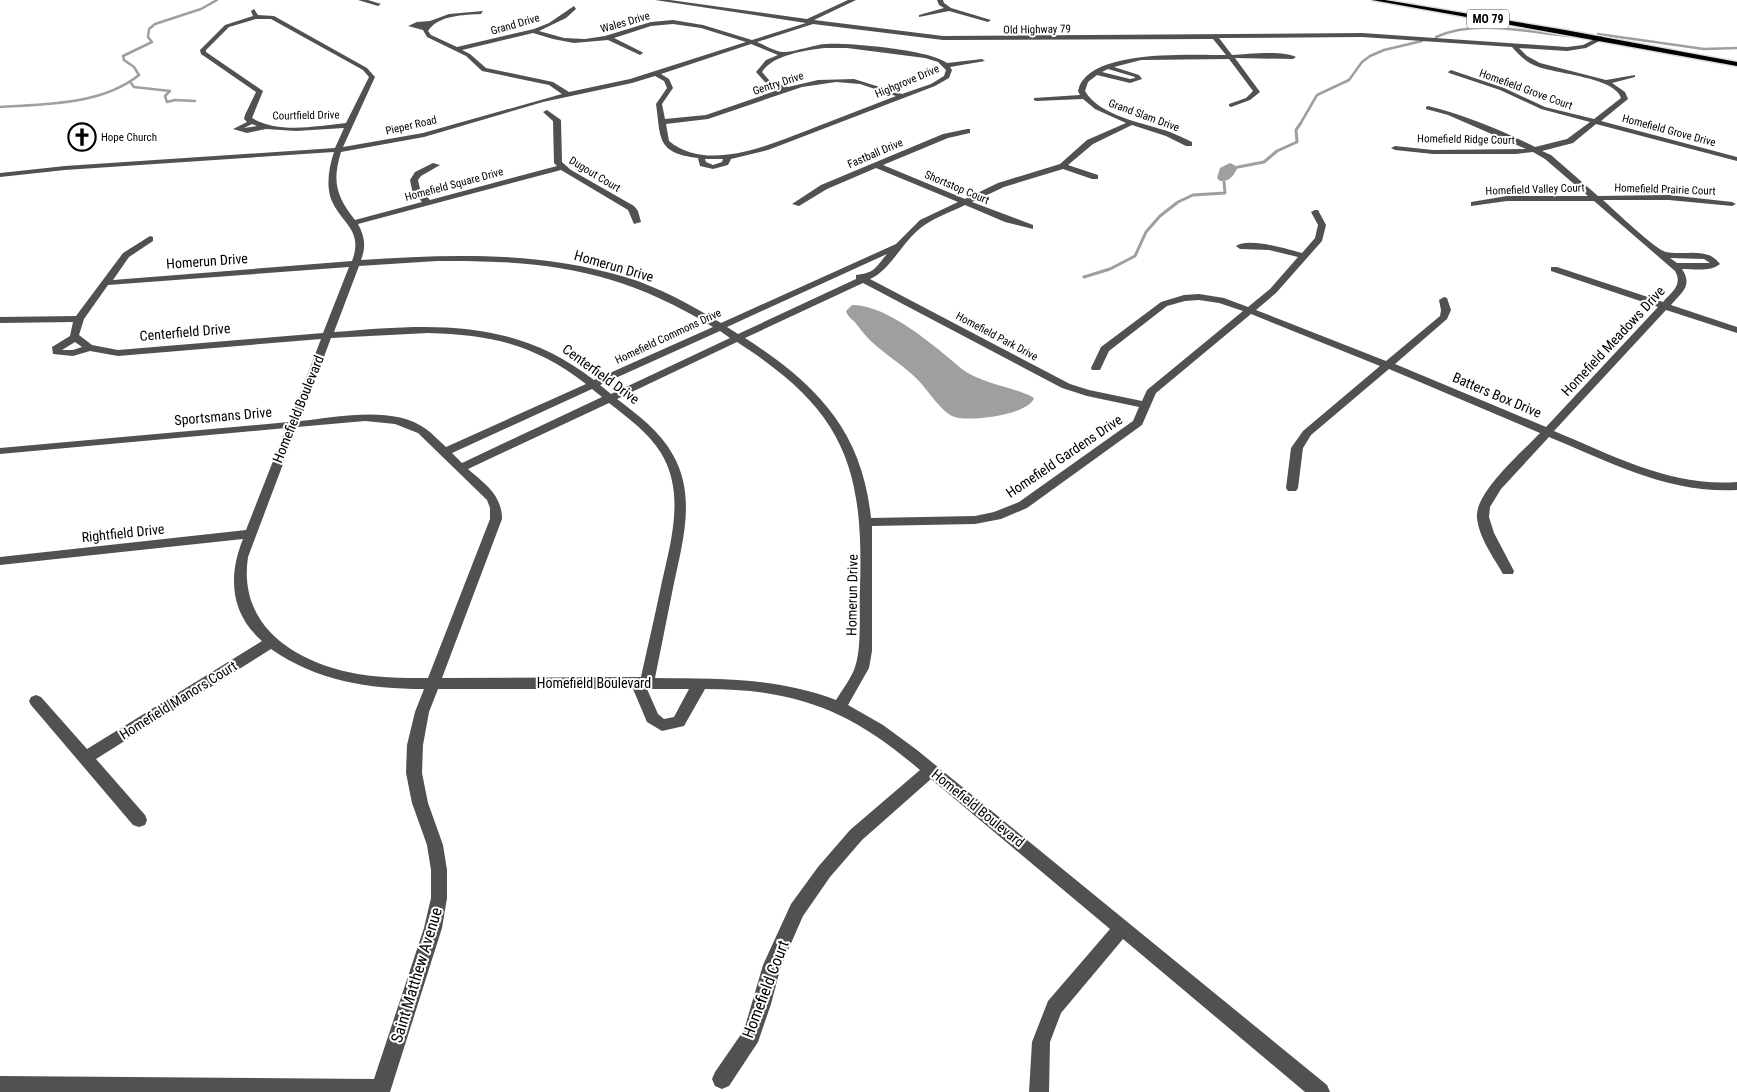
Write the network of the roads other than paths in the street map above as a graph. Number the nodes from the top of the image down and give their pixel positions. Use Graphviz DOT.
graph roads {
  1 [pos="361,0"];
  2 [pos="658,0"];
  3 [pos="853,0"];
  4 [pos="940,0"];
  5 [pos="1375,0"];
  6 [pos="668,1"];
  7 [pos="378,4"];
  8 [pos="574,8"];
  9 [pos="949,9"];
  10 [pos="480,12"];
  11 [pos="828,12"];
  12 [pos="255,14"];
  13 [pos="921,16"];
  14 [pos="988,20"];
  15 [pos="432,22"];
  16 [pos="813,22"];
  17 [pos="426,29"];
  18 [pos="532,30"];
  19 [pos="1214,36"];
  20 [pos="1204,37"];
  21 [pos="609,38"];
  22 [pos="1601,38"];
  23 [pos="1208,42"];
  24 [pos="749,43"];
  25 [pos="1514,46"];
  26 [pos="1214,48"];
  27 [pos="458,49"];
  28 [pos="640,53"];
  29 [pos="785,55"];
  30 [pos="1223,57"];
  31 [pos="1293,58"];
  32 [pos="1232,59"];
  33 [pos="982,61"];
  34 [pos="1737,64"];
  35 [pos="946,66"];
  36 [pos="1110,68"];
  37 [pos="1451,72"];
  38 [pos="1096,73"];
  39 [pos="656,74"];
  40 [pos="550,75"];
  41 [pos="1633,76"];
  42 [pos="534,80"];
  43 [pos="558,80"];
  44 [pos="1606,82"];
  45 [pos="551,83"];
  46 [pos="788,90"];
  47 [pos="568,94"];
  48 [pos="902,96"];
  49 [pos="1084,97"];
  50 [pos="1036,99"];
  51 [pos="1231,105"];
  52 [pos="1428,108"];
  53 [pos="547,112"];
  54 [pos="252,122"];
  55 [pos="661,122"];
  56 [pos="1133,122"];
  57 [pos="1596,122"];
  58 [pos="349,125"];
  59 [pos="264,127"];
  60 [pos="967,131"];
  61 [pos="1189,144"];
  62 [pos="1395,148"];
  63 [pos="337,150"];
  64 [pos="1537,150"];
  65 [pos="1737,159"];
  66 [pos="436,165"];
  67 [pos="876,165"];
  68 [pos="1063,166"];
  69 [pos="562,167"];
  70 [pos="0,175"];
  71 [pos="1095,177"];
  72 [pos="1597,199"];
  73 [pos="965,202"];
  74 [pos="428,203"];
  75 [pos="796,204"];
  76 [pos="1474,204"];
  77 [pos="1732,204"];
  78 [pos="1315,212"];
  79 [pos="637,222"];
  80 [pos="353,223"];
  81 [pos="1030,227"];
  82 [pos="150,239"];
  83 [pos="903,243"];
  84 [pos="1240,246"];
  85 [pos="1661,255"];
  86 [pos="1304,256"];
  87 [pos="355,264"];
  88 [pos="1674,266"];
  89 [pos="1554,269"];
  90 [pos="843,270"];
  91 [pos="863,280"];
  92 [pos="105,283"];
  93 [pos="1444,300"];
  94 [pos="1664,305"];
  95 [pos="1250,311"];
  96 [pos="78,319"];
  97 [pos="0,320"];
  98 [pos="719,326"];
  99 [pos="1737,330"];
  100 [pos="327,336"];
  101 [pos="76,338"];
  102 [pos="738,338"];
  103 [pos="89,348"];
  104 [pos="1387,364"];
  105 [pos="1096,368"];
  106 [pos="592,385"];
  107 [pos="610,398"];
  108 [pos="1146,405"];
  109 [pos="292,424"];
  110 [pos="1548,432"];
  111 [pos="0,451"];
  112 [pos="445,452"];
  113 [pos="461,468"];
  114 [pos="1737,486"];
  115 [pos="1292,488"];
  116 [pos="866,522"];
  117 [pos="249,534"];
  118 [pos="0,561"];
  119 [pos="1508,571"];
  120 [pos="271,642"];
  121 [pos="433,682"];
  122 [pos="643,683"];
  123 [pos="698,683"];
  124 [pos="36,701"];
  125 [pos="839,708"];
  126 [pos="85,758"];
  127 [pos="931,770"];
  128 [pos="139,820"];
  129 [pos="1122,927"];
  130 [pos="722,1079"];
  131 [pos="0,1086"];
  132 [pos="381,1091"];
  133 [pos="1039,1092"];
  134 [pos="1320,1092"];
  1 -- 7 [label="street"];
  2 -- 6 [label="street, Old Highway 79"];
  3 -- 11 [label="street, Pieper Road"];
  4 -- 9 [label="street"];
  5 -- 22 [label="main road, MO 79"];
  6 -- 16 [label="street, Old Highway 79"];
  8 -- 18 [label="street, Grand Drive"];
  9 -- 13 [label="street"];
  9 -- 14 [label="street"];
  10 -- 15 [label="street"];
  11 -- 16 [label="street, Pieper Road"];
  11 -- 16 [label="street"];
  12 -- 54 [label="street, Courtfield Drive"];
  12 -- 58 [label="street, Homefield Boulevard"];
  15 -- 17 [label="street"];
  15 -- 17 [label="street"];
  16 -- 20 [label="street, Old Highway 79"];
  16 -- 24 [label="street, Pieper Road"];
  17 -- 27 [label="street"];
  18 -- 21 [label="street, Wales Drive"];
  18 -- 27 [label="street, Grand Drive"];
  19 -- 20 [label="street, Old Highway 79"];
  19 -- 25 [label="street, Old Highway 79"];
  19 -- 32 [label="street"];
  20 -- 23 [label="street"];
  21 -- 24 [label="street, Wales Drive"];
  21 -- 28 [label="street"];
  22 -- 25 [label="street, Old Highway 79"];
  22 -- 34 [label="main road, MO 79"];
  24 -- 29 [label="street, Wales Drive"];
  24 -- 39 [label="street, Pieper Road"];
  25 -- 44 [label="street"];
  26 -- 30 [label="street"];
  27 -- 42 [label="street"];
  29 -- 35 [label="street, Highgrove Drive"];
  29 -- 46 [label="street, Highgrove Drive"];
  30 -- 32 [label="street"];
  30 -- 36 [label="street"];
  31 -- 32 [label="street"];
  32 -- 51 [label="street"];
  33 -- 35 [label="street"];
  35 -- 48 [label="street, Highgrove Drive"];
  36 -- 38 [label="street"];
  36 -- 38 [label="street"];
  37 -- 57 [label="street, Homefield Grove Court"];
  38 -- 49 [label="street"];
  39 -- 47 [label="street, Pieper Road"];
  39 -- 55 [label="street, Highgrove Drive"];
  40 -- 42 [label="street"];
  41 -- 44 [label="street"];
  42 -- 45 [label="street"];
  43 -- 45 [label="street"];
  44 -- 57 [label="street, Homefield Ridge Court"];
  45 -- 47 [label="street"];
  46 -- 48 [label="street, Gentry Drive"];
  46 -- 55 [label="street, Gentry Drive"];
  47 -- 63 [label="street, Pieper Road"];
  48 -- 55 [label="street, Highgrove Drive"];
  49 -- 50 [label="street"];
  49 -- 56 [label="street, Grand Slam Drive"];
  52 -- 64 [label="street"];
  53 -- 69 [label="street, Dugout Court"];
  54 -- 59 [label="street, Courtfield Drive"];
  54 -- 59 [label="street, Courtfield Drive"];
  56 -- 61 [label="street, Grand Slam Drive"];
  56 -- 68 [label="street, Homefield Commons Drive"];
  57 -- 64 [label="street, Homefield Ridge Court"];
  57 -- 65 [label="street, Homefield Grove Drive"];
  58 -- 59 [label="street, Courtfield Drive"];
  58 -- 63 [label="street, Homefield Boulevard"];
  60 -- 67 [label="street, Fastball Drive"];
  62 -- 64 [label="street, Homefield Ridge Court"];
  63 -- 70 [label="street, Pieper Road"];
  63 -- 80 [label="street, Homefield Boulevard"];
  64 -- 72 [label="street"];
  66 -- 74 [label="street"];
  67 -- 73 [label="street, Shortstop Court"];
  67 -- 75 [label="street, Fastball Drive"];
  68 -- 71 [label="street"];
  68 -- 73 [label="street, Homefield Commons Drive"];
  69 -- 74 [label="street, Homefield Square Drive"];
  69 -- 79 [label="street, Dugout Court"];
  72 -- 76 [label="street, Homefield Valley Court"];
  72 -- 77 [label="street, Homefield Prairie Court"];
  72 -- 85 [label="street"];
  73 -- 81 [label="street, Shortstop Court"];
  73 -- 83 [label="street, Homefield Commons Drive"];
  74 -- 80 [label="street, Homefield Square Drive"];
  78 -- 86 [label="street, Homefield Gardens Drive"];
  80 -- 87 [label="street, Homefield Boulevard"];
  82 -- 92 [label="street"];
  83 -- 90 [label="street, Homefield Commons Drive"];
  83 -- 91 [label="street, Homefield Commons Drive"];
  84 -- 86 [label="street"];
  85 -- 88 [label="street"];
  85 -- 88 [label="street"];
  86 -- 95 [label="street, Homefield Gardens Drive"];
  87 -- 92 [label="street, Homerun Drive"];
  87 -- 98 [label="street, Homerun Drive"];
  87 -- 100 [label="street, Homefield Boulevard"];
  88 -- 94 [label="street, Homefield Meadows Drive"];
  89 -- 94 [label="street"];
  90 -- 91 [label="street, Homefield Park Drive"];
  90 -- 98 [label="street, Homefield Commons Drive"];
  91 -- 102 [label="street, Homefield Commons Drive"];
  91 -- 108 [label="street, Homefield Park Drive"];
  92 -- 96 [label="street"];
  93 -- 104 [label="street"];
  94 -- 99 [label="street"];
  94 -- 110 [label="street, Homefield Meadows Drive"];
  95 -- 104 [label="street, Batters Box Drive"];
  95 -- 105 [label="street, Batters Box Drive"];
  95 -- 108 [label="street, Homefield Gardens Drive"];
  96 -- 97 [label="street"];
  96 -- 101 [label="street"];
  98 -- 102 [label="street, Homerun Drive"];
  98 -- 106 [label="street, Homefield Commons Drive"];
  100 -- 103 [label="street, Centerfield Drive"];
  100 -- 106 [label="street, Centerfield Drive"];
  100 -- 109 [label="street, Homefield Boulevard"];
  101 -- 103 [label="street, Centerfield Drive"];
  101 -- 103 [label="street, Centerfield Drive"];
  102 -- 107 [label="street, Homefield Commons Drive"];
  102 -- 116 [label="street, Homerun Drive"];
  104 -- 110 [label="street, Batters Box Drive"];
  104 -- 115 [label="street"];
  106 -- 107 [label="street, Centerfield Drive"];
  106 -- 112 [label="street, Homefield Commons Drive"];
  107 -- 113 [label="street, Homefield Commons Drive"];
  107 -- 122 [label="street, Centerfield Drive"];
  108 -- 116 [label="street, Homefield Gardens Drive"];
  109 -- 111 [label="street, Sportsmans Drive"];
  109 -- 112 [label="street, Sportsmans Drive"];
  109 -- 117 [label="street, Homefield Boulevard"];
  110 -- 114 [label="street, Batters Box Drive"];
  110 -- 119 [label="street, Homefield Meadows Drive"];
  112 -- 113 [label="street, Sportsmans Drive"];
  113 -- 121 [label="street, Sportsmans Drive"];
  116 -- 125 [label="street, Homerun Drive"];
  117 -- 118 [label="street, Rightfield Drive"];
  117 -- 120 [label="street, Homefield Boulevard"];
  120 -- 121 [label="street, Homefield Boulevard"];
  120 -- 126 [label="street, Homefield Manors Court"];
  121 -- 122 [label="street, Homefield Boulevard"];
  121 -- 132 [label="street, Saint Matthew Avenue"];
  122 -- 123 [label="street, Homefield Boulevard"];
  122 -- 123 [label="street"];
  123 -- 125 [label="street, Homefield Boulevard"];
  124 -- 126 [label="street"];
  125 -- 127 [label="street, Homefield Boulevard"];
  126 -- 128 [label="street"];
  127 -- 129 [label="street, Homefield Boulevard"];
  127 -- 130 [label="street, Homefield Court"];
  129 -- 133 [label="street"];
  129 -- 134 [label="street, Homefield Boulevard"];
  131 -- 132 [label="street"];
}
